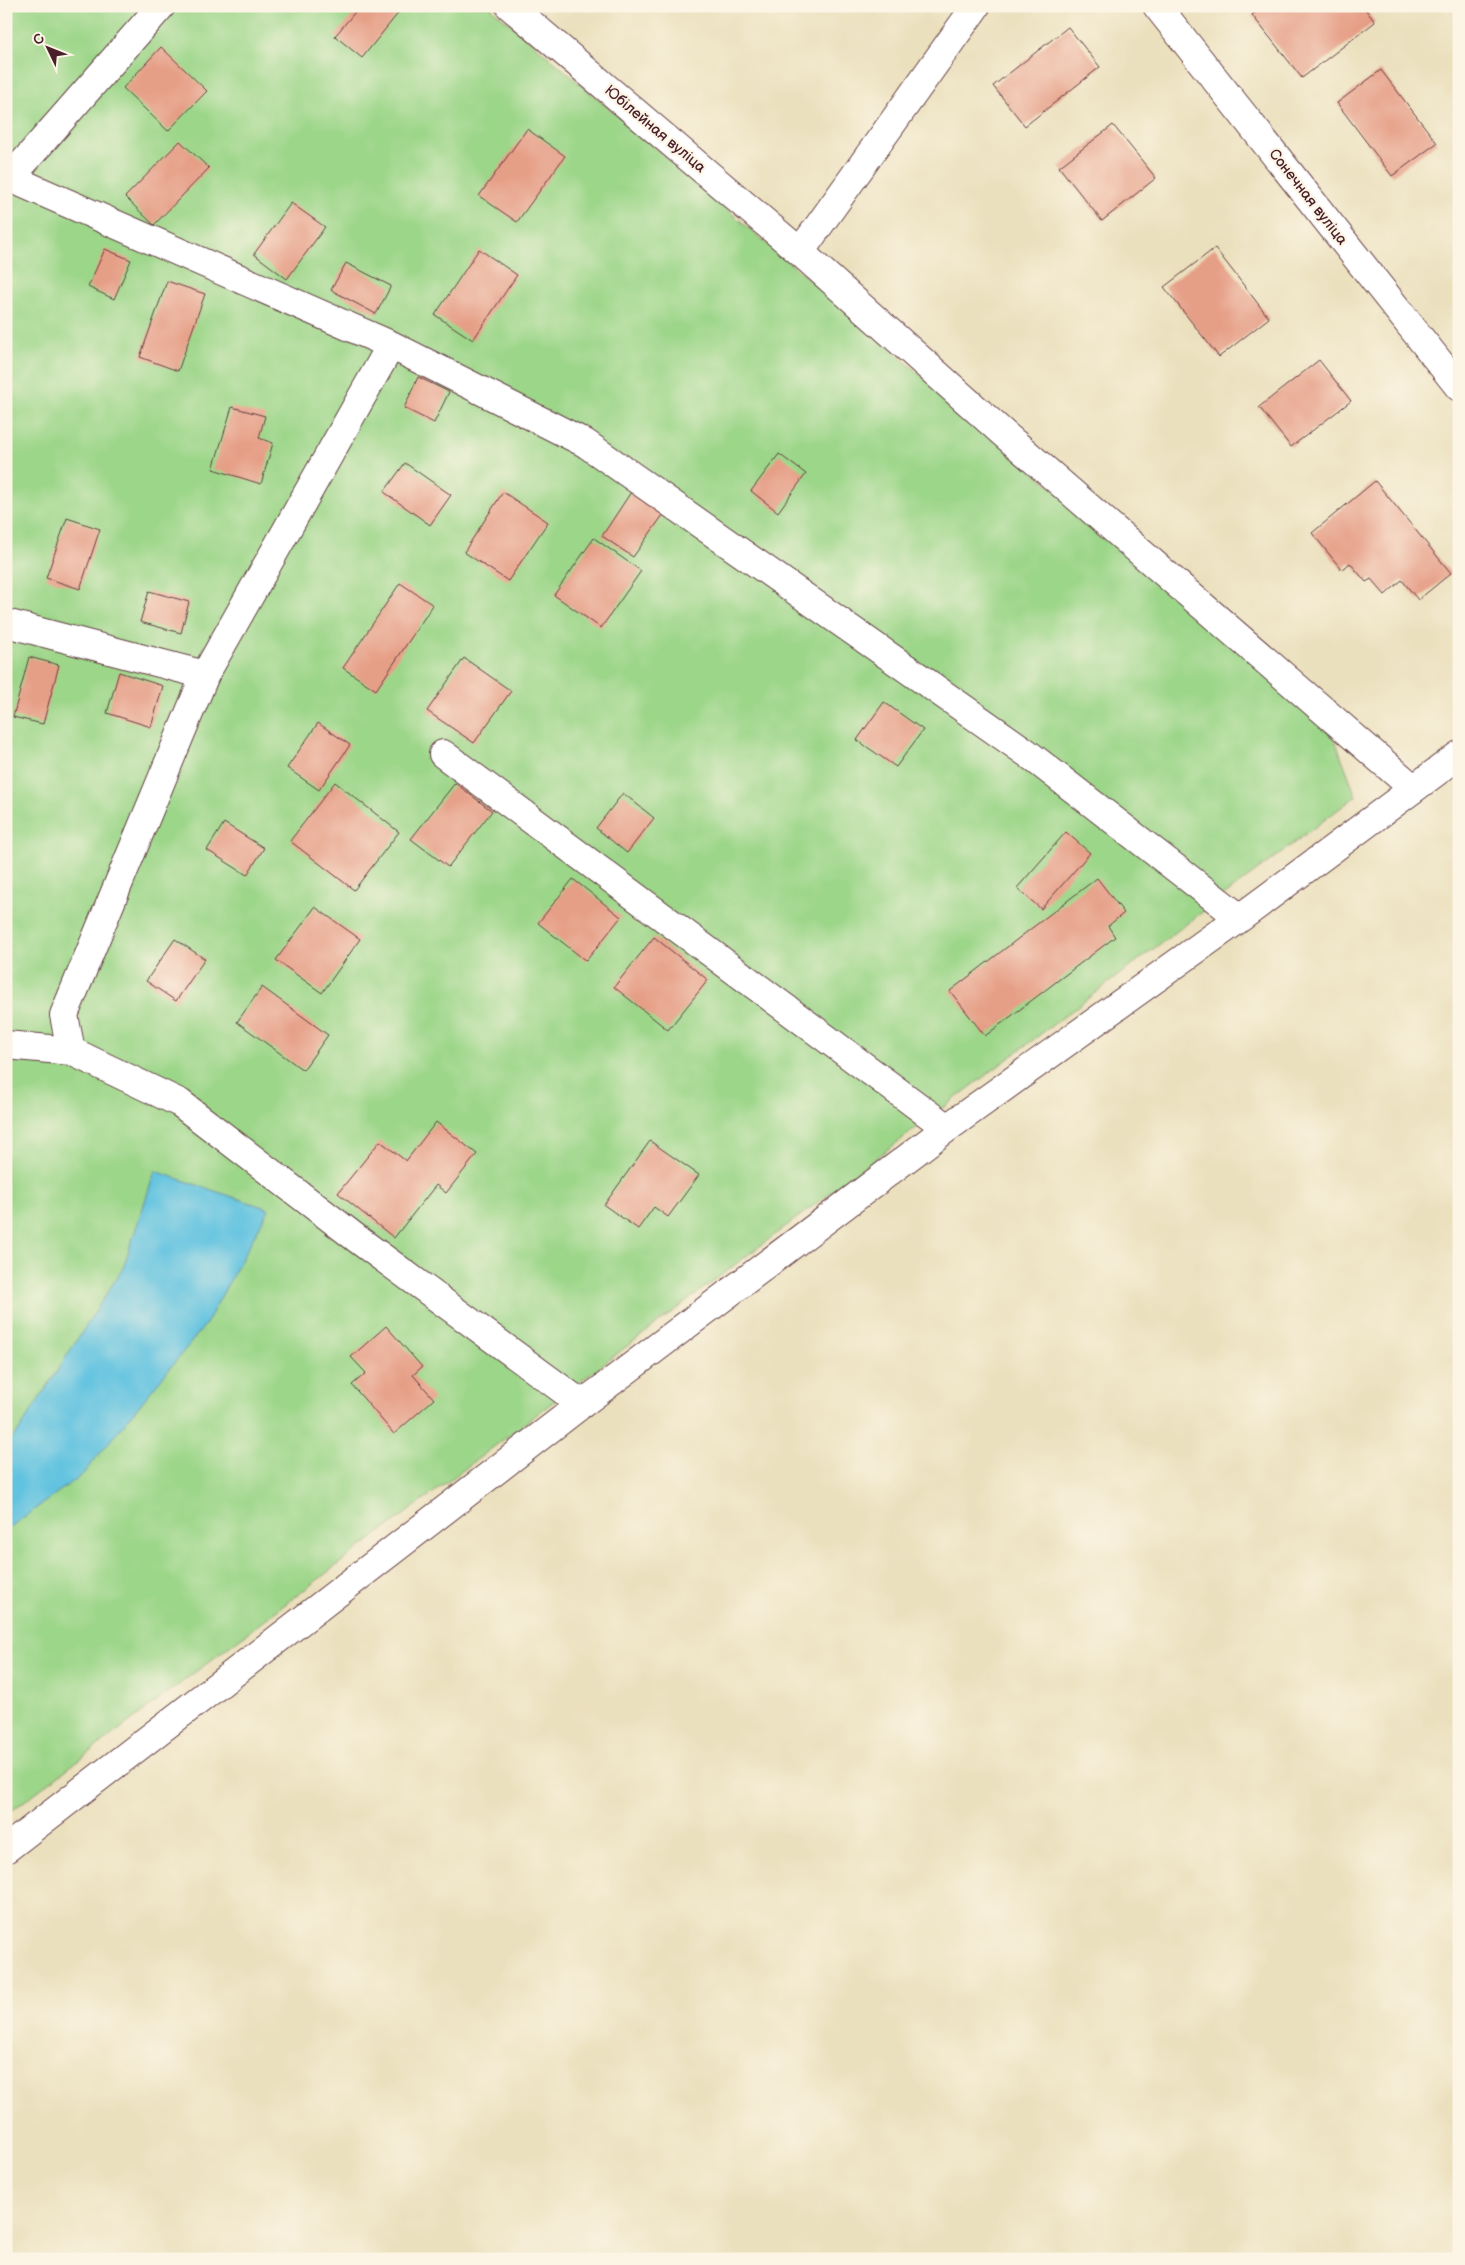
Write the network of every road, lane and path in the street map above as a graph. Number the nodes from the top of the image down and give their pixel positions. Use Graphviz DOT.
graph roads {
  1 [pos="161,6"];
  2 [pos="510,6"];
  3 [pos="976,6"];
  4 [pos="1157,6"];
  5 [pos="800,252"];
  6 [pos="391,345"];
  7 [pos="1459,387"];
  8 [pos="6,624"];
  9 [pos="205,675"];
  10 [pos="443,754"];
  11 [pos="1459,755"];
  12 [pos="1413,788"];
  13 [pos="1240,918"];
  14 [pos="6,1045"];
  15 [pos="72,1051"];
  16 [pos="946,1128"];
  17 [pos="582,1404"];
  18 [pos="6,1849"];
  1 -- 6 [label="street"];
  2 -- 5 [label="street, Юбілейная вуліца"];
  3 -- 5 [label="street"];
  4 -- 7 [label="street, Сонечная вуліца"];
  5 -- 12 [label="street, Юбілейная вуліца"];
  6 -- 9 [label="street"];
  6 -- 13 [label="street"];
  8 -- 9 [label="street"];
  9 -- 15 [label="street"];
  10 -- 16 [label="street"];
  11 -- 12 [label="street"];
  12 -- 13 [label="street"];
  13 -- 16 [label="street"];
  14 -- 15 [label="street"];
  15 -- 17 [label="street"];
  16 -- 17 [label="street"];
  17 -- 18 [label="street"];
}
